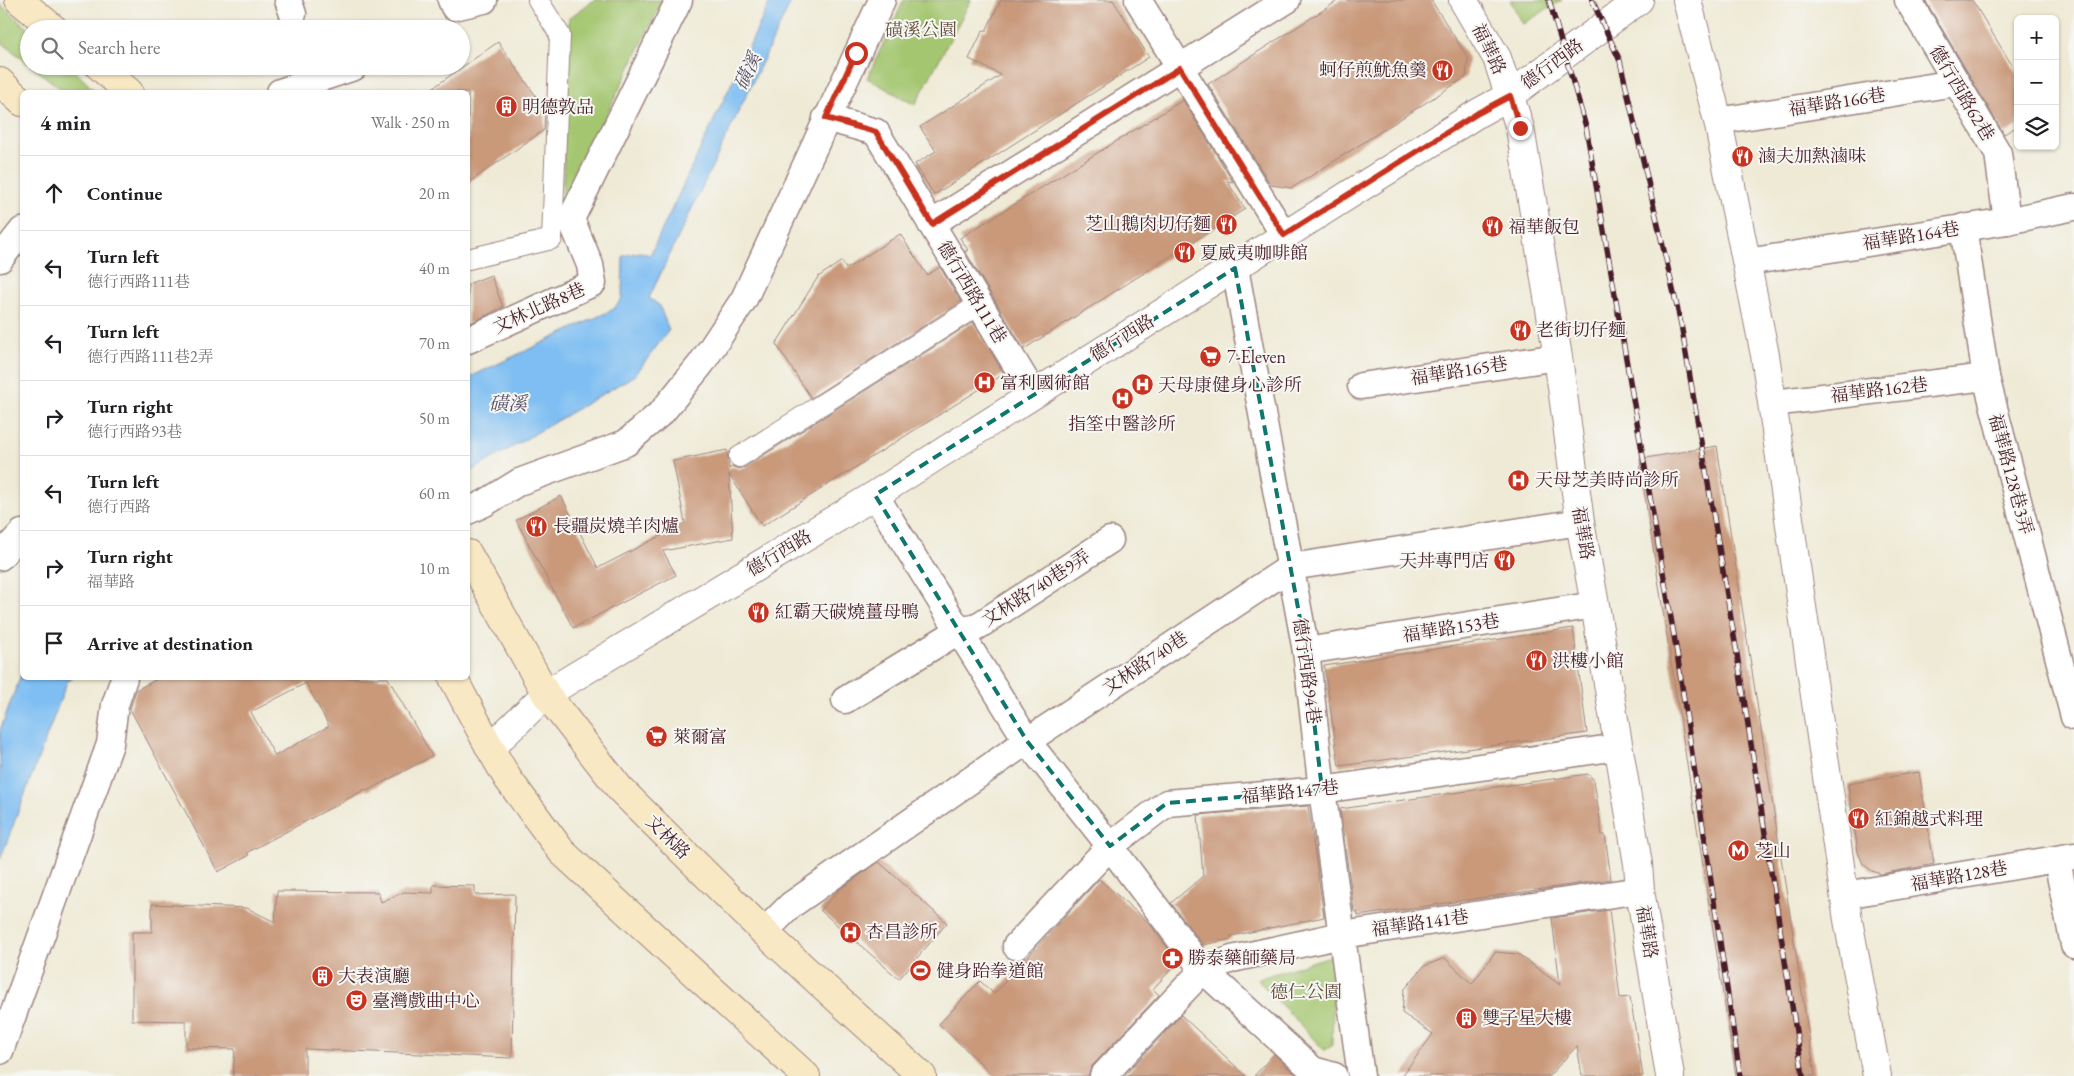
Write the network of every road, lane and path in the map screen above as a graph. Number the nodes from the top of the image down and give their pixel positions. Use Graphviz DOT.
graph roads {
  1 [pos="19,0"];
  2 [pos="451,0"];
  3 [pos="484,0"];
  4 [pos="538,0"];
  5 [pos="679,0"];
  6 [pos="882,0"];
  7 [pos="1138,0"];
  8 [pos="1287,0"];
  9 [pos="1463,0"];
  10 [pos="1638,0"];
  11 [pos="1687,0"];
  12 [pos="1908,0"];
  13 [pos="43,20"];
  14 [pos="1180,68"];
  15 [pos="109,75"];
  16 [pos="330,75"];
  17 [pos="0,82"];
  18 [pos="1955,82"];
  19 [pos="127,90"];
  20 [pos="286,90"];
  21 [pos="1510,96"];
  22 [pos="20,100"];
  23 [pos="826,118"];
  24 [pos="1718,121"];
  25 [pos="2074,207"];
  26 [pos="2007,220"];
  27 [pos="932,224"];
  28 [pos="1963,228"];
  29 [pos="20,234"];
  30 [pos="1284,235"];
  31 [pos="470,258"];
  32 [pos="0,259"];
  33 [pos="1747,262"];
  34 [pos="1235,268"];
  35 [pos="980,304"];
  36 [pos="470,339"];
  37 [pos="1558,357"];
  38 [pos="1986,377"];
  39 [pos="1361,386"];
  40 [pos="1034,393"];
  41 [pos="1772,403"];
  42 [pos="739,457"];
  43 [pos="874,495"];
  44 [pos="470,510"];
  45 [pos="1580,522"];
  46 [pos="20,535"];
  47 [pos="1110,540"];
  48 [pos="0,557"];
  49 [pos="470,558"];
  50 [pos="1291,567"];
  51 [pos="1596,605"];
  52 [pos="960,630"];
  53 [pos="1306,651"];
  54 [pos="123,680"];
  55 [pos="454,680"];
  56 [pos="546,694"];
  57 [pos="845,700"];
  58 [pos="2074,717"];
  59 [pos="1027,742"];
  60 [pos="490,748"];
  61 [pos="1618,748"];
  62 [pos="1322,790"];
  63 [pos="1110,846"];
  64 [pos="2066,858"];
  65 [pos="1640,890"];
  66 [pos="1845,895"];
  67 [pos="764,932"];
  68 [pos="1342,934"];
  69 [pos="2074,945"];
  70 [pos="1016,946"];
  71 [pos="1203,970"];
  72 [pos="0,1051"];
  73 [pos="806,1076"];
  74 [pos="922,1076"];
  75 [pos="1103,1076"];
  76 [pos="1334,1076"];
  77 [pos="1361,1076"];
  78 [pos="1670,1076"];
  79 [pos="1877,1076"];
  1 -- 13 [label="main road"];
  2 -- 3 [label="street"];
  4 -- 31 [label="street"];
  5 -- 36 [label="street, 文林北路8巷"];
  6 -- 23 [label="street"];
  7 -- 14 [label="street"];
  8 -- 14 [label="street"];
  9 -- 21 [label="street, 福華路"];
  10 -- 21 [label="street, 德行西路"];
  11 -- 24 [label="street"];
  12 -- 18 [label="street, 德行西路62巷"];
  14 -- 27 [label="street"];
  14 -- 30 [label="street"];
  15 -- 19 [label="main road"];
  16 -- 20 [label="street"];
  17 -- 22 [label="main road"];
  18 -- 24 [label="street, 福華路166巷"];
  18 -- 26 [label="street, 德行西路62巷"];
  21 -- 30 [label="street, 德行西路"];
  21 -- 37 [label="street, 福華路"];
  23 -- 27 [label="street, 德行西路111巷"];
  23 -- 44 [label="street"];
  24 -- 33 [label="street"];
  25 -- 26 [label="street, 福華路164巷"];
  26 -- 28 [label="street, 福華路164巷"];
  27 -- 35 [label="street, 德行西路111巷"];
  28 -- 33 [label="street, 福華路164巷"];
  28 -- 38 [label="street, 福華路128巷3弄"];
  29 -- 32 [label="street"];
  30 -- 34 [label="street, 德行西路"];
  33 -- 41 [label="street"];
  34 -- 40 [label="street, 德行西路"];
  34 -- 50 [label="street, 德行西路94巷"];
  35 -- 40 [label="street, 德行西路111巷"];
  35 -- 42 [label="street"];
  37 -- 39 [label="street, 福華路165巷"];
  37 -- 45 [label="street, 福華路"];
  38 -- 41 [label="street, 福華路162巷"];
  38 -- 58 [label="street, 福華路128巷3弄"];
  40 -- 43 [label="street, 德行西路"];
  41 -- 66 [label="street"];
  43 -- 52 [label="street, 文林路740巷9弄"];
  43 -- 56 [label="street, 德行西路"];
  45 -- 50 [label="street, 文林路740巷"];
  45 -- 51 [label="street, 福華路"];
  46 -- 48 [label="street"];
  47 -- 52 [label="street, 文林路740巷9弄"];
  49 -- 56 [label="main road, 文林路"];
  50 -- 53 [label="street, 德行西路94巷"];
  50 -- 59 [label="street, 文林路740巷"];
  51 -- 53 [label="street, 福華路153巷"];
  51 -- 61 [label="street, 福華路"];
  52 -- 57 [label="street, 文林路740巷9弄"];
  52 -- 59 [label="street, 文林路740巷9弄"];
  53 -- 62 [label="street, 德行西路94巷"];
  54 -- 72 [label="street"];
  55 -- 60 [label="main road"];
  56 -- 60 [label="street, 德行西路"];
  56 -- 67 [label="main road, 文林路"];
  59 -- 63 [label="street, 文林路740巷9弄"];
  59 -- 67 [label="street, 文林路740巷"];
  60 -- 73 [label="main road"];
  61 -- 62 [label="street, 福華路147巷"];
  61 -- 65 [label="street, 福華路"];
  62 -- 63 [label="street, 福華路147巷"];
  62 -- 68 [label="street, 德行西路94巷"];
  63 -- 70 [label="street, 福華路147巷"];
  63 -- 71 [label="street, 文林路740巷9弄"];
  64 -- 66 [label="street, 福華路128巷"];
  64 -- 69 [label="street"];
  65 -- 68 [label="street, 福華路141巷"];
  65 -- 78 [label="street, 福華路"];
  66 -- 79 [label="street"];
  67 -- 74 [label="main road, 文林路"];
  68 -- 71 [label="street, 福華路141巷"];
  68 -- 77 [label="street, 德行西路94巷"];
  71 -- 75 [label="street"];
  71 -- 76 [label="street, 文林路740巷9弄"];
}
